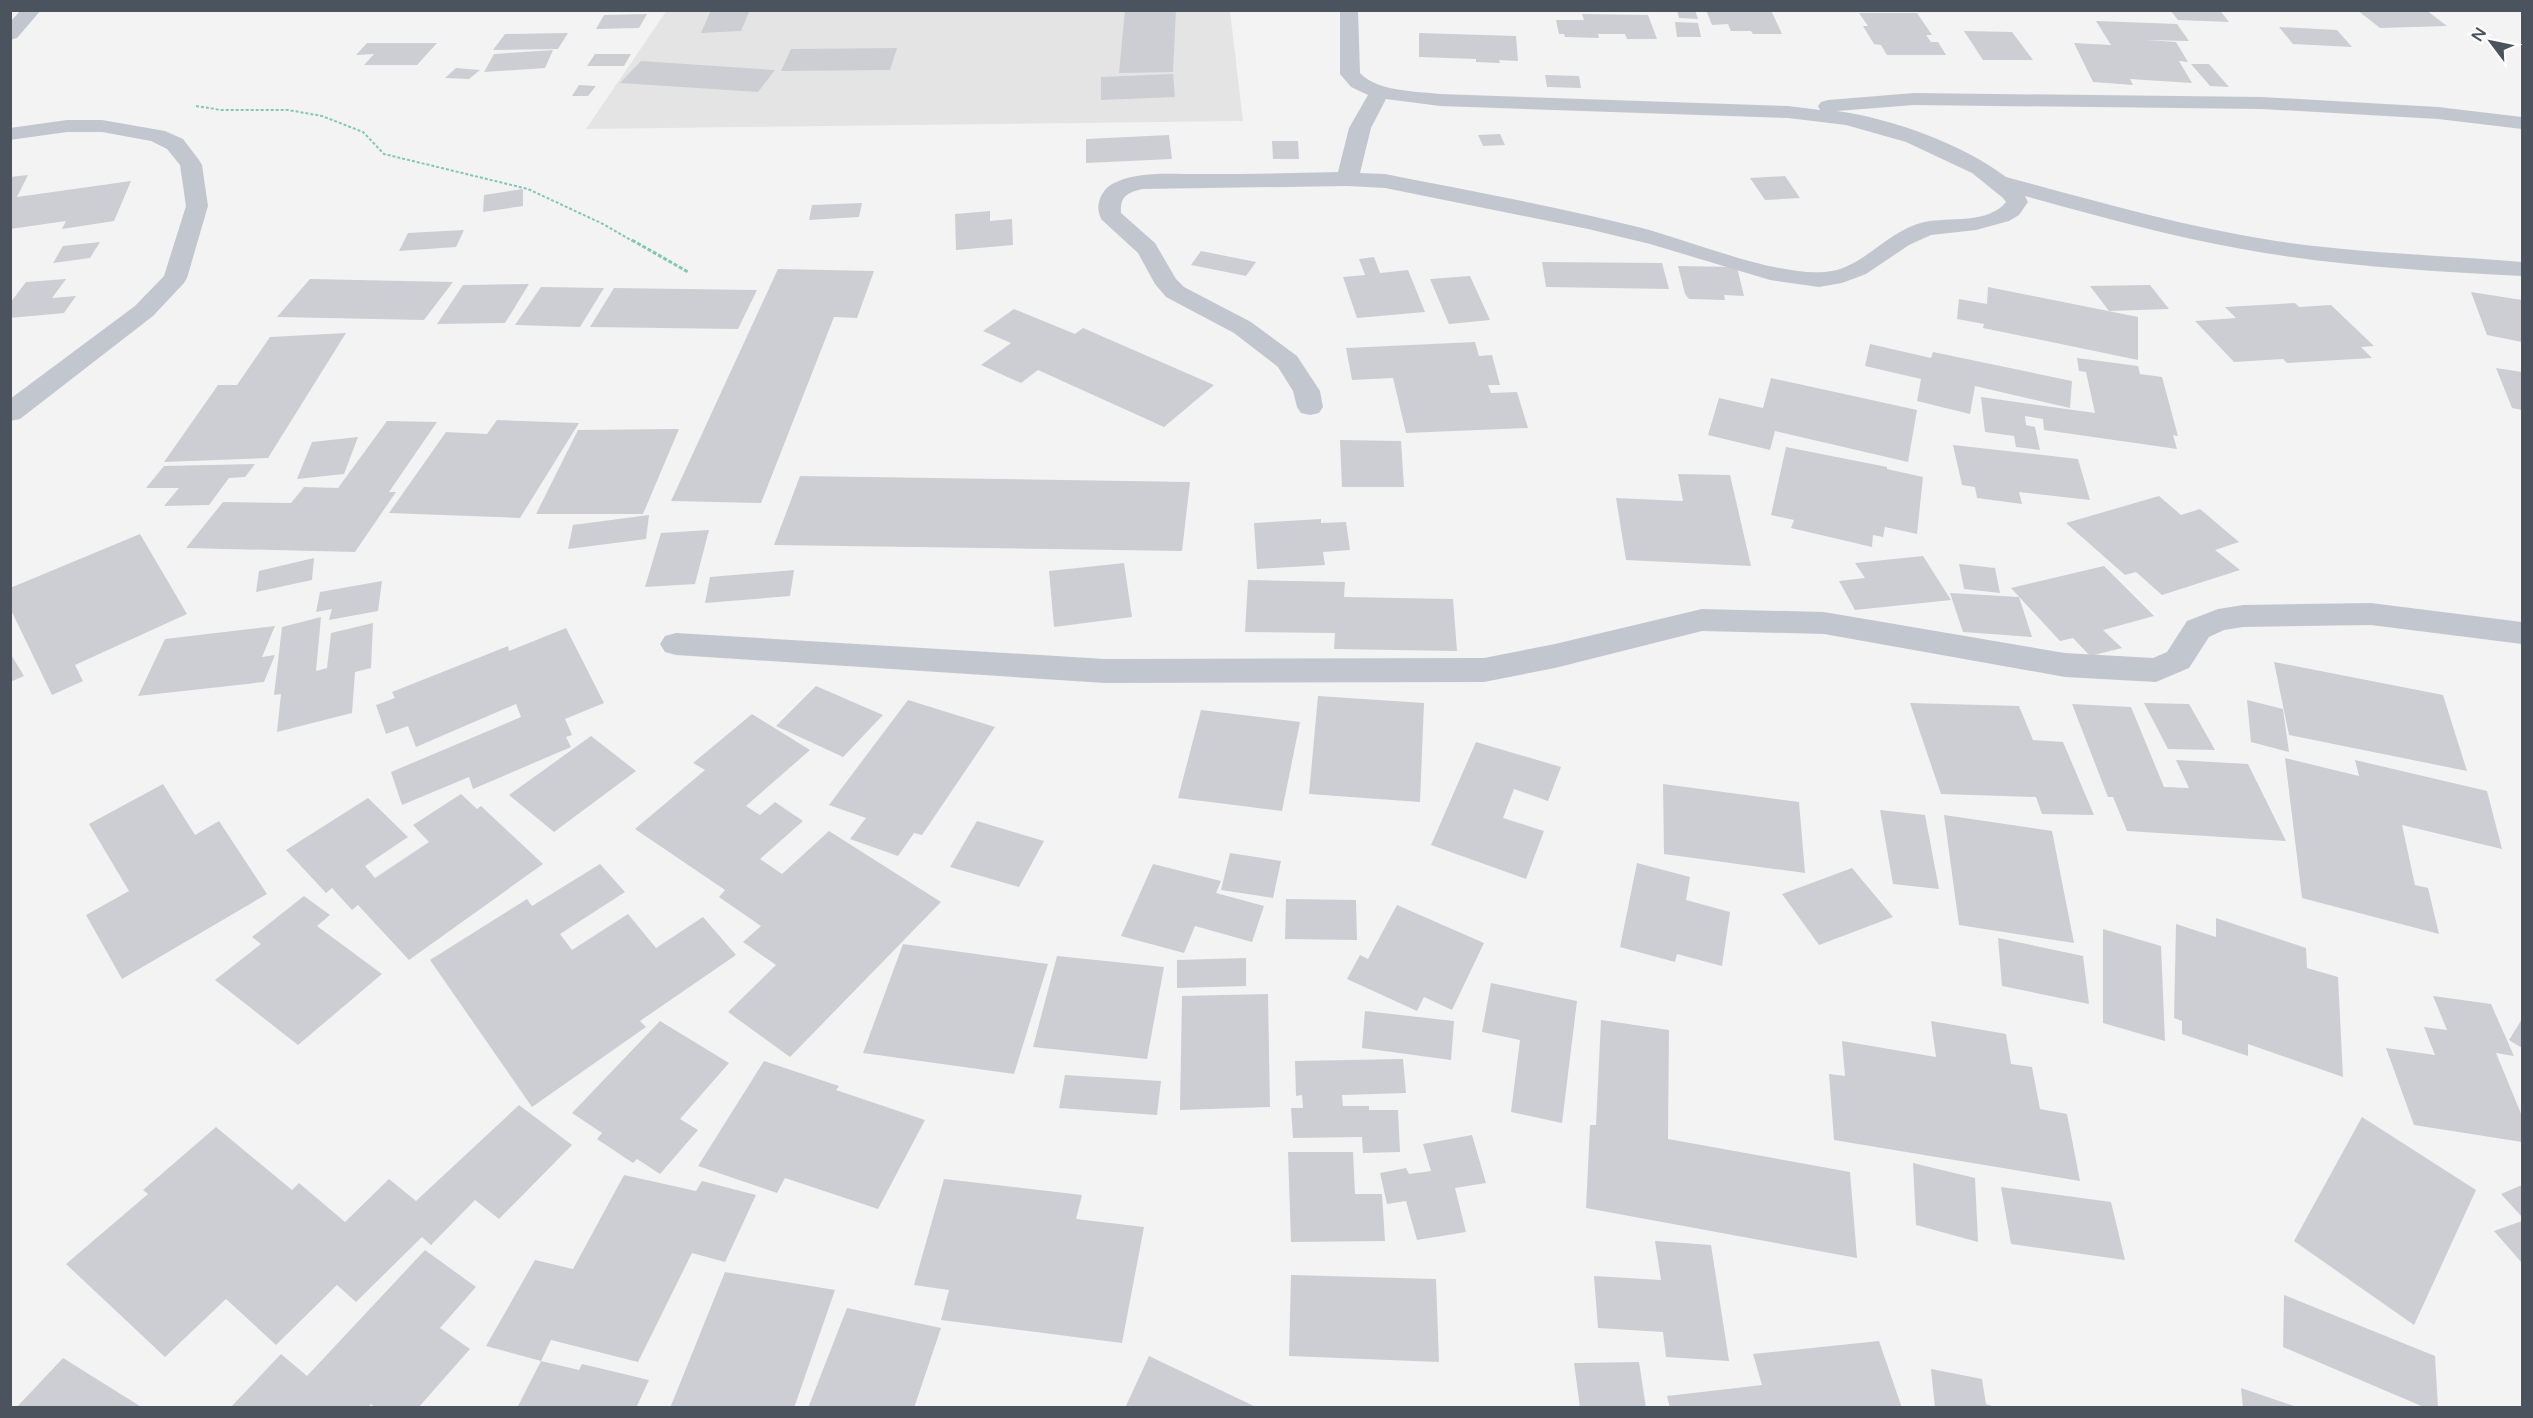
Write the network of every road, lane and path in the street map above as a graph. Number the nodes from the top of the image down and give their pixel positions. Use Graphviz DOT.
graph roads {
  1 [pos="32,10"];
  2 [pos="1349,10"];
  3 [pos="10,34"];
  4 [pos="1380,92"];
  5 [pos="188,105"];
  6 [pos="1788,112"];
  7 [pos="2523,123"];
  8 [pos="10,134"];
  9 [pos="1347,179"];
  10 [pos="1998,182"];
  11 [pos="2523,269"];
  12 [pos="688,272"];
  13 [pos="1310,407"];
  14 [pos="10,413"];
  15 [pos="2523,633"];
  16 [pos="676,644"];
  1 -- 3 [label="street"];
  2 -- 4 [label="street"];
  4 -- 6 [label="street"];
  4 -- 9 [label="street"];
  5 -- 12 [label="path"];
  6 -- 7 [label="street"];
  6 -- 10 [label="street"];
  8 -- 14 [label="street"];
  9 -- 10 [label="street"];
  9 -- 13 [label="street"];
  10 -- 11 [label="street"];
  15 -- 16 [label="street"];
}
